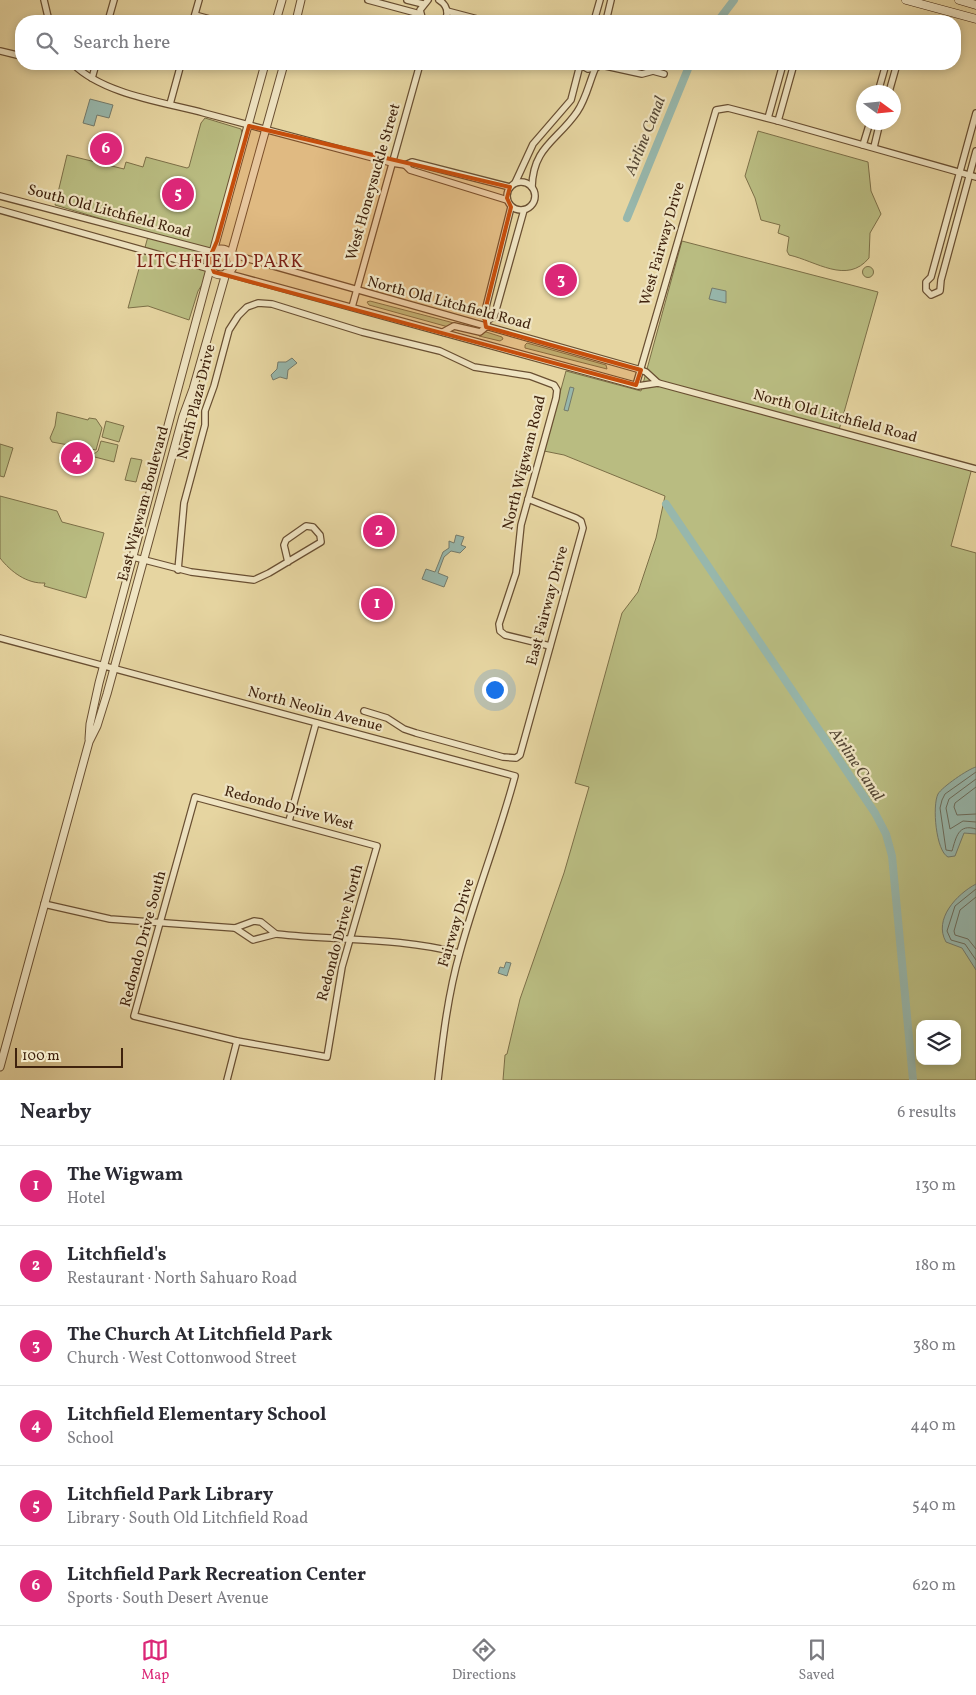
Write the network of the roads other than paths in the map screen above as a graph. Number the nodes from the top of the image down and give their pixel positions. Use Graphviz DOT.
graph roads {
  1 [pos="44,0"];
  2 [pos="114,0"];
  3 [pos="199,0"];
  4 [pos="282,0"];
  5 [pos="301,0"];
  6 [pos="368,0"];
  7 [pos="407,0"];
  8 [pos="439,0"];
  9 [pos="600,0"];
  10 [pos="612,0"];
  11 [pos="906,0"];
  12 [pos="959,0"];
  13 [pos="425,2"];
  14 [pos="976,5"];
  15 [pos="447,11"];
  16 [pos="420,14"];
  17 [pos="48,15"];
  18 [pos="110,15"];
  19 [pos="195,15"];
  20 [pos="278,15"];
  21 [pos="297,15"];
  22 [pos="446,15"];
  23 [pos="462,15"];
  24 [pos="596,15"];
  25 [pos="608,15"];
  26 [pos="976,19"];
  27 [pos="0,51"];
  28 [pos="15,55"];
  29 [pos="79,70"];
  30 [pos="94,70"];
  31 [pos="179,70"];
  32 [pos="263,70"];
  33 [pos="282,70"];
  34 [pos="418,70"];
  35 [pos="578,70"];
  36 [pos="597,70"];
  37 [pos="620,70"];
  38 [pos="781,70"];
  39 [pos="786,70"];
  40 [pos="792,70"];
  41 [pos="884,70"];
  42 [pos="894,70"];
  43 [pos="653,71"];
  44 [pos="791,73"];
  45 [pos="664,74"];
  46 [pos="92,78"];
  47 [pos="880,85"];
  48 [pos="891,85"];
  49 [pos="170,104"];
  50 [pos="976,113"];
  51 [pos="768,118"];
  52 [pos="778,121"];
  53 [pos="975,121"];
  54 [pos="249,126"];
  55 [pos="263,129"];
  56 [pos="868,130"];
  57 [pos="878,130"];
  58 [pos="863,145"];
  59 [pos="874,147"];
  60 [pos="976,151"];
  61 [pos="392,163"];
  62 [pos="405,165"];
  63 [pos="960,173"];
  64 [pos="973,176"];
  65 [pos="515,183"];
  66 [pos="532,187"];
  67 [pos="510,188"];
  68 [pos="0,196"];
  69 [pos="507,200"];
  70 [pos="511,207"];
  71 [pos="0,210"];
  72 [pos="524,210"];
  73 [pos="942,236"];
  74 [pos="952,238"];
  75 [pos="212,252"];
  76 [pos="231,254"];
  77 [pos="210,269"];
  78 [pos="226,274"];
  79 [pos="357,291"];
  80 [pos="352,307"];
  81 [pos="488,320"];
  82 [pos="486,327"];
  83 [pos="362,332"];
  84 [pos="442,332"];
  85 [pos="642,370"];
  86 [pos="658,382"];
  87 [pos="636,385"];
  88 [pos="976,468"];
  89 [pos="528,498"];
  90 [pos="133,558"];
  91 [pos="143,560"];
  92 [pos="288,562"];
  93 [pos="178,570"];
  94 [pos="0,638"];
  95 [pos="550,646"];
  96 [pos="109,667"];
  97 [pos="364,711"];
  98 [pos="316,723"];
  99 [pos="515,776"];
  100 [pos="195,797"];
  101 [pos="289,821"];
  102 [pos="377,846"];
  103 [pos="44,904"];
  104 [pos="160,924"];
  105 [pos="235,928"];
  106 [pos="276,934"];
  107 [pos="349,940"];
  108 [pos="459,954"];
  109 [pos="238,1040"];
  110 [pos="0,1067"];
  111 [pos="227,1080"];
  112 [pos="438,1080"];
  1 -- 17 [label="street"];
  2 -- 18 [label="street"];
  3 -- 19 [label="street"];
  4 -- 20 [label="street"];
  5 -- 21 [label="street"];
  6 -- 16 [label="street"];
  7 -- 13 [label="street"];
  8 -- 15 [label="street"];
  9 -- 24 [label="street"];
  10 -- 25 [label="street"];
  11 -- 26 [label="main road"];
  12 -- 14 [label="main road"];
  13 -- 16 [label="street"];
  15 -- 22 [label="street"];
  15 -- 23 [label="street"];
  27 -- 28 [label="street"];
  29 -- 46 [label="street"];
  30 -- 46 [label="street"];
  31 -- 49 [label="street"];
  32 -- 54 [label="street"];
  33 -- 55 [label="street"];
  34 -- 61 [label="street, West Honeysuckle Street"];
  35 -- 65 [label="street"];
  36 -- 66 [label="street"];
  37 -- 43 [label="street"];
  38 -- 51 [label="street"];
  39 -- 44 [label="street"];
  40 -- 44 [label="street"];
  41 -- 47 [label="street"];
  42 -- 48 [label="street"];
  43 -- 45 [label="street"];
  44 -- 52 [label="street"];
  46 -- 49 [label="street"];
  49 -- 54 [label="street"];
  50 -- 53 [label="street"];
  51 -- 52 [label="street"];
  51 -- 85 [label="street, West Fairway Drive"];
  52 -- 58 [label="street"];
  53 -- 63 [label="street"];
  54 -- 55 [label="street"];
  54 -- 75 [label="street"];
  55 -- 61 [label="street"];
  55 -- 76 [label="street"];
  56 -- 58 [label="street"];
  57 -- 59 [label="street"];
  58 -- 59 [label="street"];
  59 -- 63 [label="street"];
  60 -- 64 [label="street"];
  61 -- 62 [label="street"];
  61 -- 79 [label="street, West Honeysuckle Street"];
  62 -- 67 [label="street"];
  62 -- 69 [label="street"];
  63 -- 64 [label="street"];
  63 -- 73 [label="street"];
  64 -- 74 [label="street"];
  65 -- 66 [label="street"];
  65 -- 67 [label="street"];
  66 -- 72 [label="street"];
  67 -- 69 [label="street"];
  68 -- 75 [label="street, South Old Litchfield Road"];
  69 -- 70 [label="street"];
  70 -- 72 [label="street"];
  70 -- 81 [label="street"];
  71 -- 77 [label="street, South Old Litchfield Road"];
  72 -- 81 [label="street"];
  73 -- 74 [label="street"];
  73 -- 74 [label="street"];
  75 -- 76 [label="street"];
  75 -- 77 [label="street"];
  76 -- 78 [label="street"];
  76 -- 79 [label="street, North Old Litchfield Road"];
  77 -- 78 [label="street"];
  77 -- 90 [label="street, East Wigwam Boulevard"];
  78 -- 80 [label="street, North Old Litchfield Road"];
  78 -- 91 [label="street, East Wigwam Boulevard"];
  79 -- 80 [label="street, West Honeysuckle Street"];
  79 -- 82 [label="street, North Old Litchfield Road"];
  80 -- 84 [label="street, North Old Litchfield Road"];
  81 -- 82 [label="street"];
  82 -- 84 [label="street"];
  82 -- 85 [label="street, North Old Litchfield Road"];
  83 -- 89 [label="street, North Wigwam Road"];
  83 -- 93 [label="street, North Plaza Drive"];
  84 -- 87 [label="street, North Old Litchfield Road"];
  85 -- 86 [label="street, North Old Litchfield Road"];
  85 -- 87 [label="street, West Fairway Drive"];
  86 -- 87 [label="street, North Old Litchfield Road"];
  86 -- 88 [label="street, North Old Litchfield Road"];
  89 -- 95 [label="street, East Fairway Drive"];
  89 -- 95 [label="street, North Wigwam Road"];
  90 -- 91 [label="street"];
  90 -- 96 [label="street, East Wigwam Boulevard"];
  91 -- 93 [label="street"];
  91 -- 96 [label="street, East Wigwam Boulevard"];
  92 -- 92 [label="street"];
  92 -- 93 [label="street"];
  94 -- 96 [label="street, North Neolin Avenue"];
  95 -- 97 [label="street, East Fairway Drive"];
  96 -- 98 [label="street, North Neolin Avenue"];
  96 -- 103 [label="street, East Wigwam Boulevard"];
  98 -- 99 [label="street, North Neolin Avenue"];
  98 -- 101 [label="street"];
  99 -- 108 [label="street, Fairway Drive"];
  100 -- 101 [label="street, Redondo Drive West"];
  100 -- 104 [label="street, Redondo Drive South"];
  101 -- 102 [label="street, Redondo Drive West"];
  102 -- 107 [label="street, Redondo Drive North"];
  103 -- 104 [label="street"];
  103 -- 110 [label="street, East Wigwam Boulevard"];
  104 -- 105 [label="street"];
  104 -- 109 [label="street, Redondo Drive South"];
  105 -- 106 [label="street"];
  105 -- 106 [label="street"];
  106 -- 107 [label="street"];
  107 -- 108 [label="street"];
  107 -- 109 [label="street, Redondo Drive North"];
  108 -- 112 [label="street, Fairway Drive"];
  109 -- 111 [label="street"];
}
